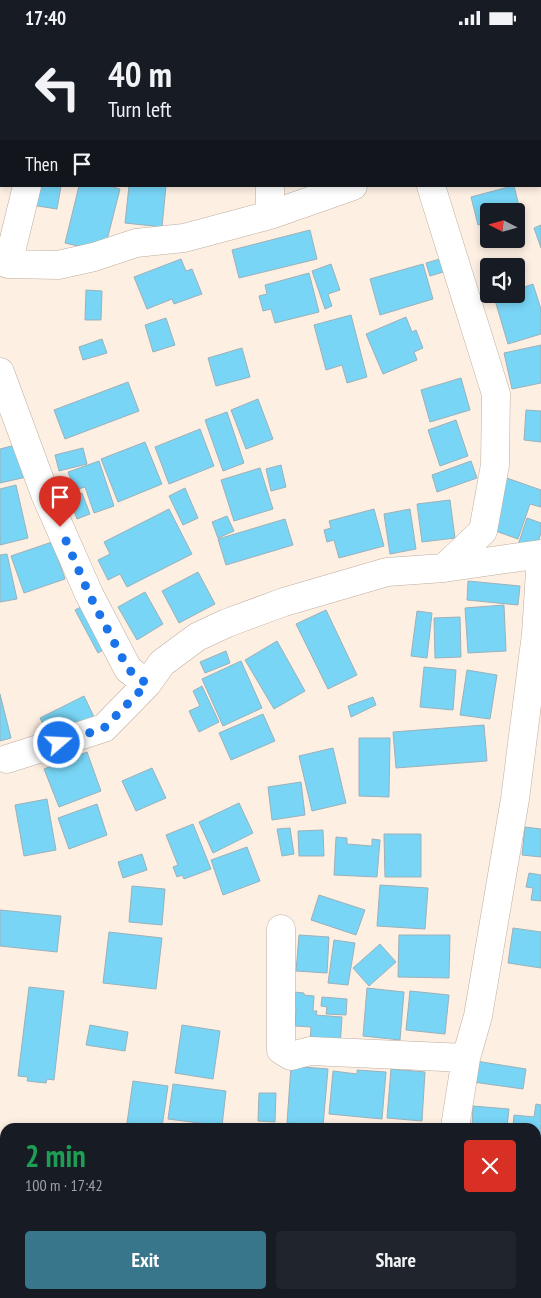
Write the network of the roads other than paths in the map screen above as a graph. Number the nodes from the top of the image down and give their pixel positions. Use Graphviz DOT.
graph roads {
  1 [pos="27,187"];
  2 [pos="270,187"];
  3 [pos="350,187"];
  4 [pos="431,187"];
  5 [pos="270,215"];
  6 [pos="4,258"];
  7 [pos="0,372"];
  8 [pos="541,555"];
  9 [pos="444,568"];
  10 [pos="147,684"];
  11 [pos="7,759"];
  12 [pos="281,929"];
  13 [pos="466,1058"];
  14 [pos="456,1123"];
  1 -- 6 [label="street"];
  2 -- 5 [label="street"];
  3 -- 5 [label="street"];
  4 -- 9 [label="street"];
  5 -- 6 [label="street"];
  7 -- 10 [label="street"];
  8 -- 9 [label="street"];
  8 -- 13 [label="street"];
  9 -- 10 [label="street"];
  10 -- 11 [label="street"];
  12 -- 13 [label="street"];
  13 -- 14 [label="street"];
}
